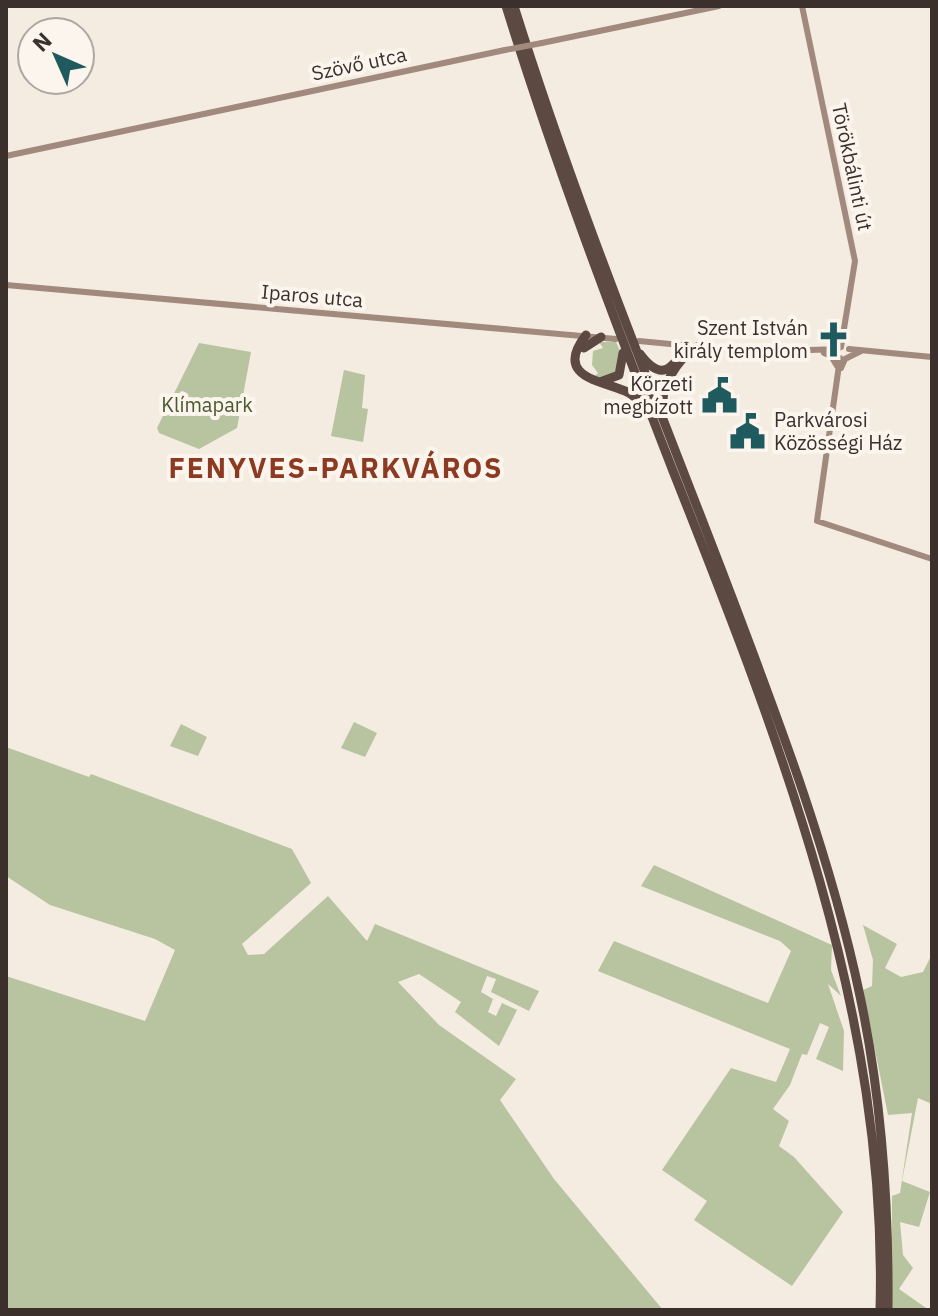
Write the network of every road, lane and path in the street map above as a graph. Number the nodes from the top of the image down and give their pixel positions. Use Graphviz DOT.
graph roads {
  1 [pos="506,6"];
  2 [pos="514,6"];
  3 [pos="719,6"];
  4 [pos="802,6"];
  5 [pos="6,156"];
  6 [pos="6,285"];
  7 [pos="617,326"];
  8 [pos="601,337"];
  9 [pos="616,339"];
  10 [pos="635,339"];
  11 [pos="582,341"];
  12 [pos="685,350"];
  13 [pos="807,351"];
  14 [pos="869,351"];
  15 [pos="843,352"];
  16 [pos="824,353"];
  17 [pos="932,357"];
  18 [pos="838,378"];
  19 [pos="668,444"];
  20 [pos="932,559"];
  21 [pos="880,1310"];
  22 [pos="888,1310"];
  1 -- 7 [label="highway"];
  2 -- 10 [label="highway"];
  3 -- 5 [label="street, Szövő utca, bridge"];
  4 -- 15 [label="street, Törökbálinti út"];
  6 -- 11 [label="street, Iparos utca"];
  7 -- 11 [label="highway"];
  7 -- 19 [label="highway"];
  8 -- 9 [label="street"];
  8 -- 11 [label="highway"];
  10 -- 12 [label="street"];
  10 -- 12 [label="highway"];
  10 -- 19 [label="highway"];
  11 -- 19 [label="highway"];
  12 -- 13 [label="street"];
  12 -- 19 [label="highway"];
  13 -- 15 [label="street"];
  13 -- 16 [label="street"];
  14 -- 15 [label="street"];
  14 -- 17 [label="street"];
  14 -- 18 [label="street"];
  15 -- 16 [label="street"];
  15 -- 18 [label="street, Törökbálinti út"];
  16 -- 18 [label="street"];
  18 -- 20 [label="street, Törökbálinti út"];
  19 -- 21 [label="highway"];
  19 -- 22 [label="highway"];
}
